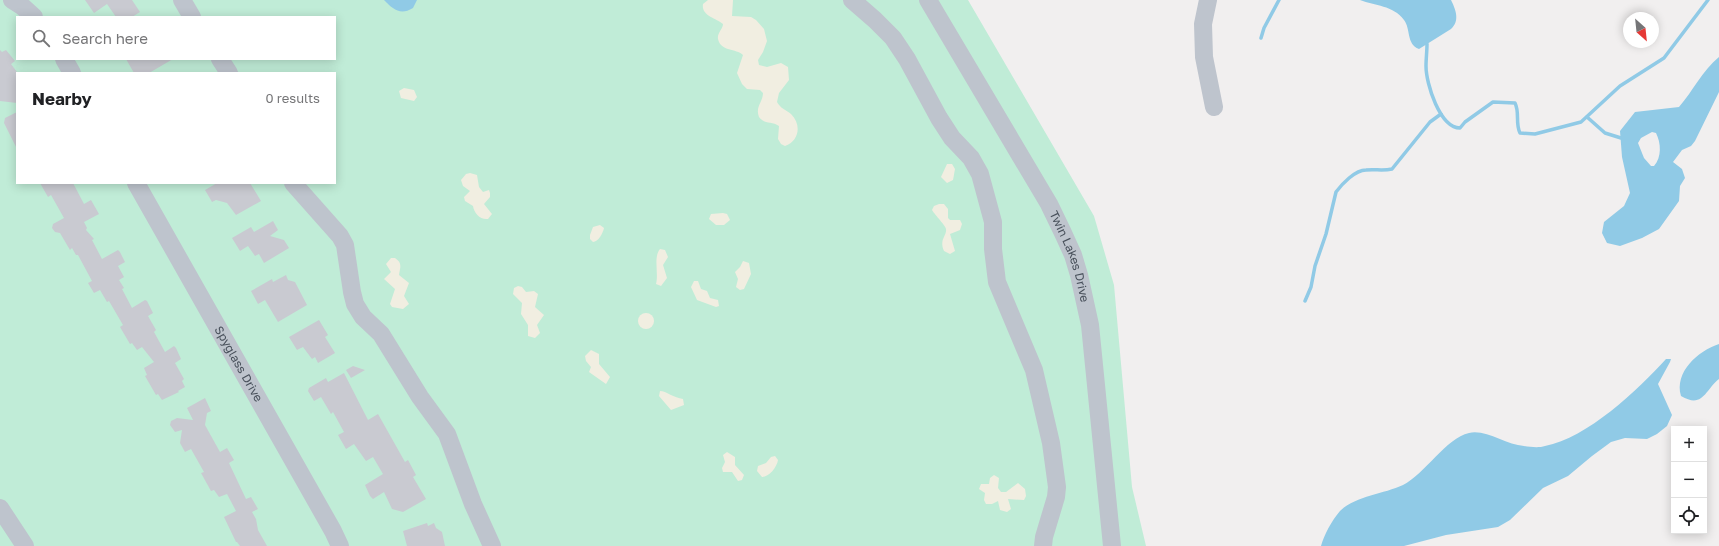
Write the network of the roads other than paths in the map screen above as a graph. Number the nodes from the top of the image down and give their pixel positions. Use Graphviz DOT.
graph roads {
  1 [pos="12,0"];
  2 [pos="182,0"];
  3 [pos="852,0"];
  4 [pos="928,0"];
  5 [pos="1208,0"];
  6 [pos="33,16"];
  7 [pos="191,16"];
  8 [pos="65,60"];
  9 [pos="221,60"];
  10 [pos="71,72"];
  11 [pos="228,72"];
  12 [pos="1214,107"];
  13 [pos="137,184"];
  14 [pos="294,184"];
  15 [pos="0,508"];
  16 [pos="26,546"];
  17 [pos="340,546"];
  18 [pos="492,546"];
  19 [pos="1043,546"];
  20 [pos="1112,546"];
  1 -- 6 [label="street"];
  2 -- 7 [label="street"];
  3 -- 19 [label="street"];
  4 -- 20 [label="street, Twin Lakes Drive"];
  5 -- 12 [label="street"];
  8 -- 10 [label="street"];
  9 -- 11 [label="street"];
  13 -- 17 [label="street, Spyglass Drive"];
  14 -- 18 [label="street"];
  15 -- 16 [label="street"];
}
